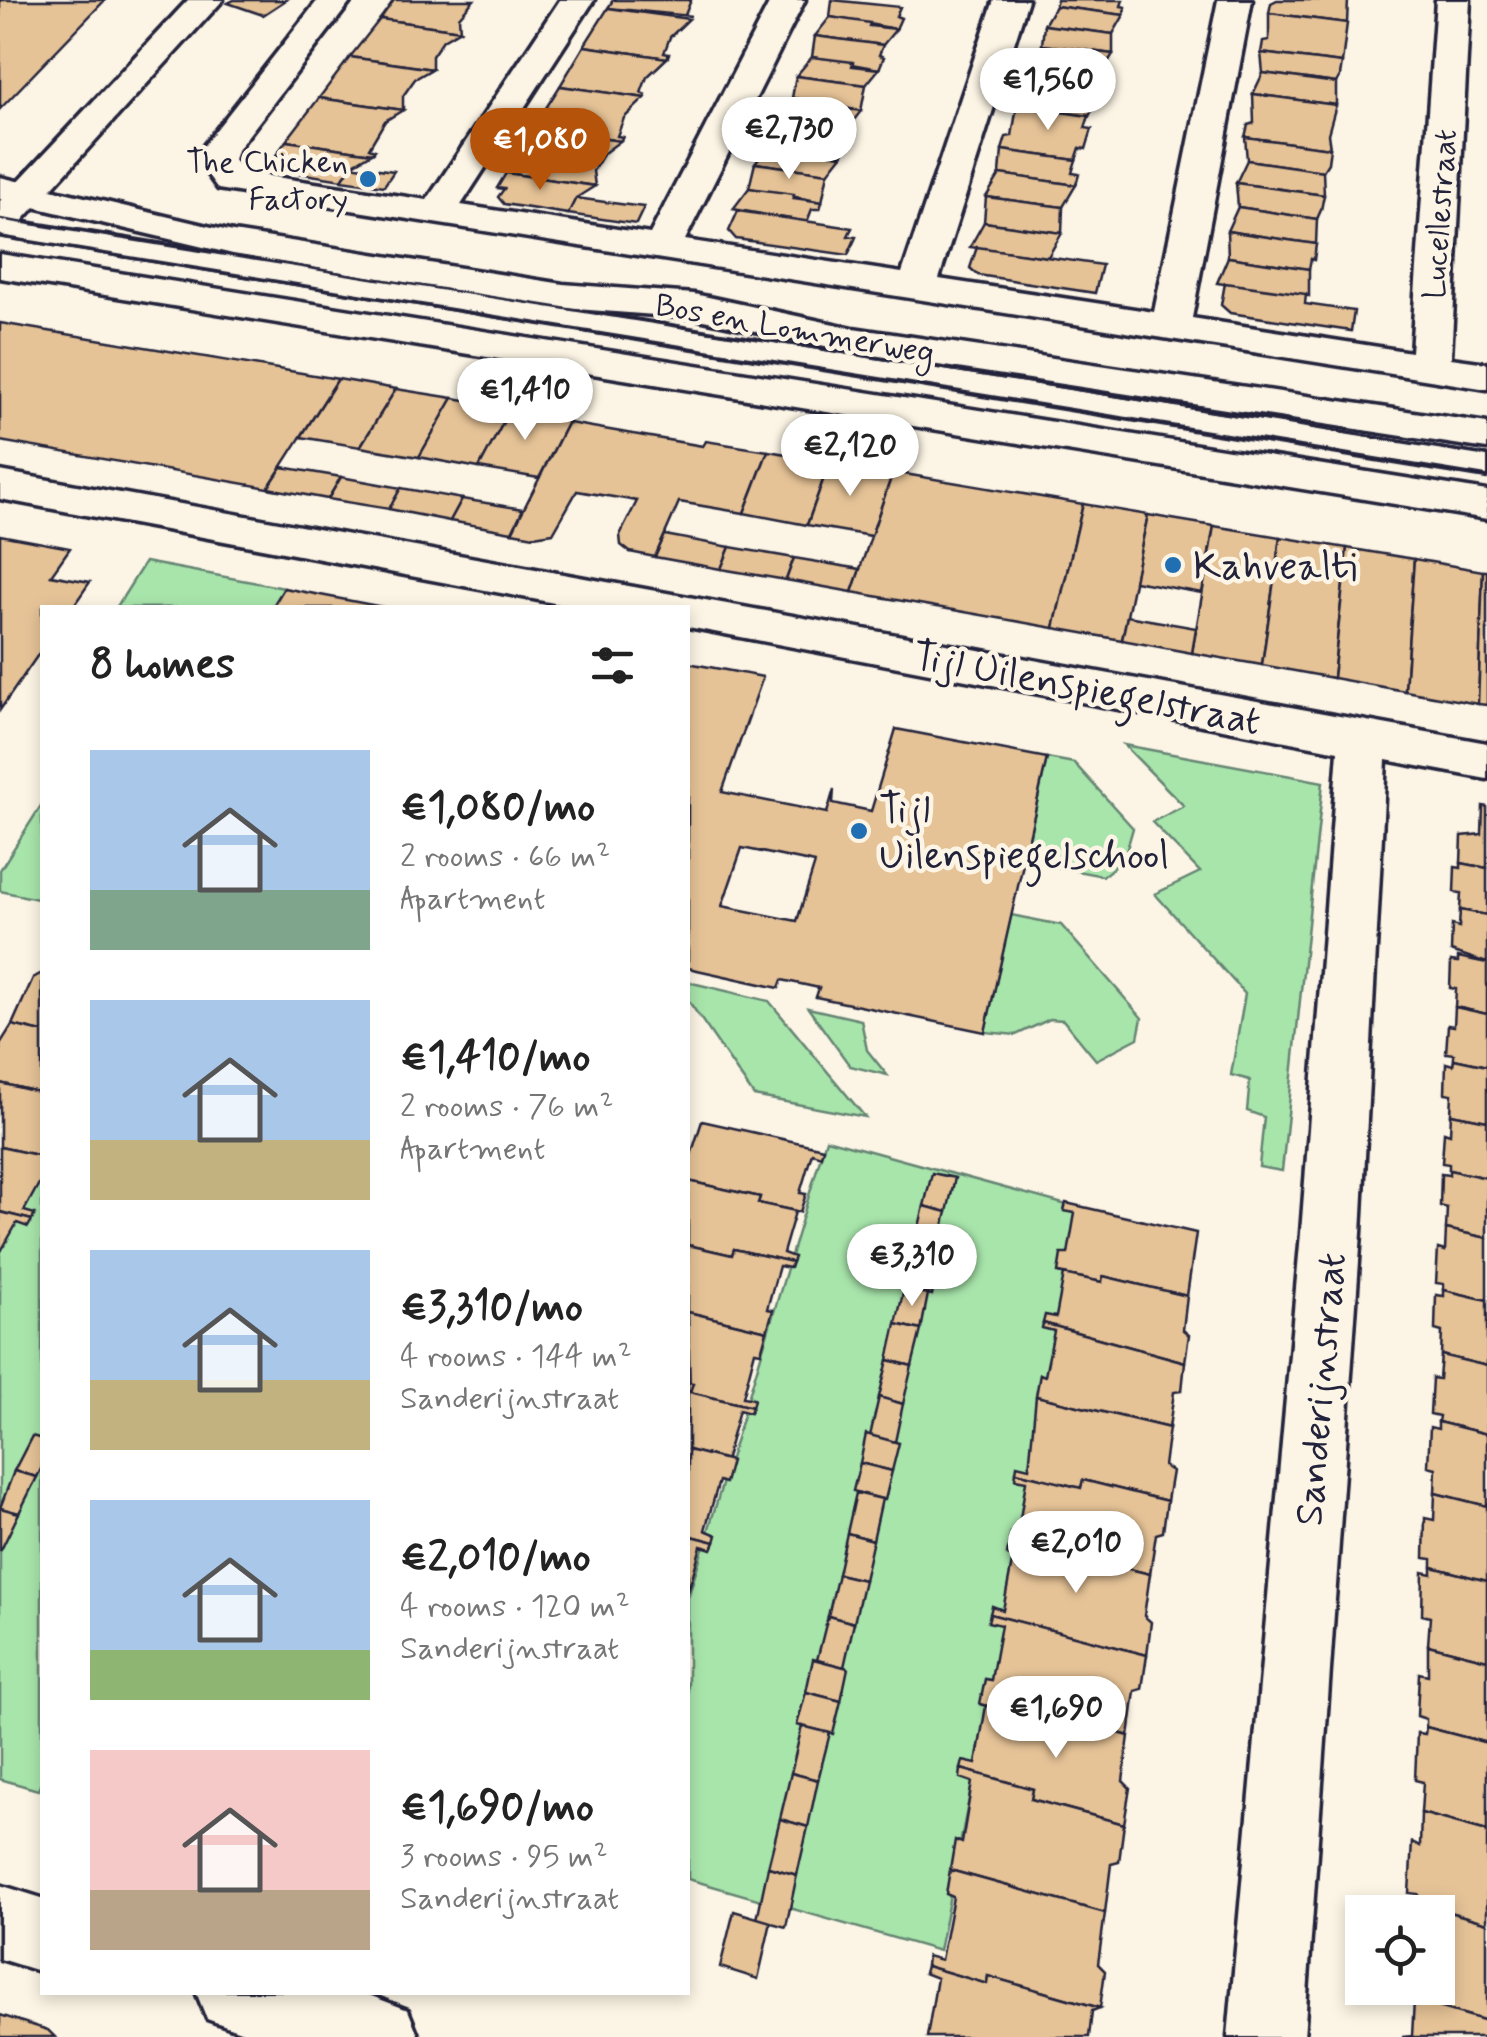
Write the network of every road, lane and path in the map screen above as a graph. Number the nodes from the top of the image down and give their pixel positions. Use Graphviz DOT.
graph roads {
  1 [pos="206,0"];
  2 [pos="335,0"];
  3 [pos="577,0"];
  4 [pos="788,0"];
  5 [pos="1012,0"];
  6 [pos="1235,0"];
  7 [pos="1452,0"];
  8 [pos="7,208"];
  9 [pos="436,216"];
  10 [pos="661,250"];
  11 [pos="0,266"];
  12 [pos="916,290"];
  13 [pos="1170,330"];
  14 [pos="1430,368"];
  15 [pos="1487,376"];
  16 [pos="1487,436"];
  17 [pos="1487,466"];
  18 [pos="0,485"];
  19 [pos="1487,505"];
  20 [pos="653,605"];
  21 [pos="690,611"];
  22 [pos="1363,740"];
  23 [pos="1487,761"];
  24 [pos="0,1922"];
  25 [pos="40,1934"];
  26 [pos="245,2005"];
  27 [pos="381,2037"];
  28 [pos="1266,2037"];
  1 -- 8 [label="street"];
  2 -- 9 [label="street, Bos en Lommerweg"];
  3 -- 9 [label="street"];
  4 -- 10 [label="street"];
  5 -- 12 [label="street"];
  6 -- 13 [label="street"];
  7 -- 14 [label="street, Lucellestraat"];
  8 -- 16 [label="street, Bos en Lommerweg"];
  8 -- 17 [label="lane, Bos en Lommerweg"];
  9 -- 10 [label="street, Bos en Lommerweg"];
  10 -- 12 [label="street, Bos en Lommerweg"];
  11 -- 19 [label="street, Bos en Lommerweg"];
  12 -- 13 [label="street, Bos en Lommerweg"];
  13 -- 14 [label="street, Bos en Lommerweg"];
  14 -- 15 [label="street, Bos en Lommerweg"];
  18 -- 20 [label="street"];
  21 -- 22 [label="street, Tijl Uilenspiegelstraat"];
  22 -- 23 [label="street, Tijl Uilenspiegelstraat"];
  22 -- 28 [label="street, Sanderijnstraat"];
  24 -- 25 [label="street"];
  26 -- 27 [label="street"];
}
